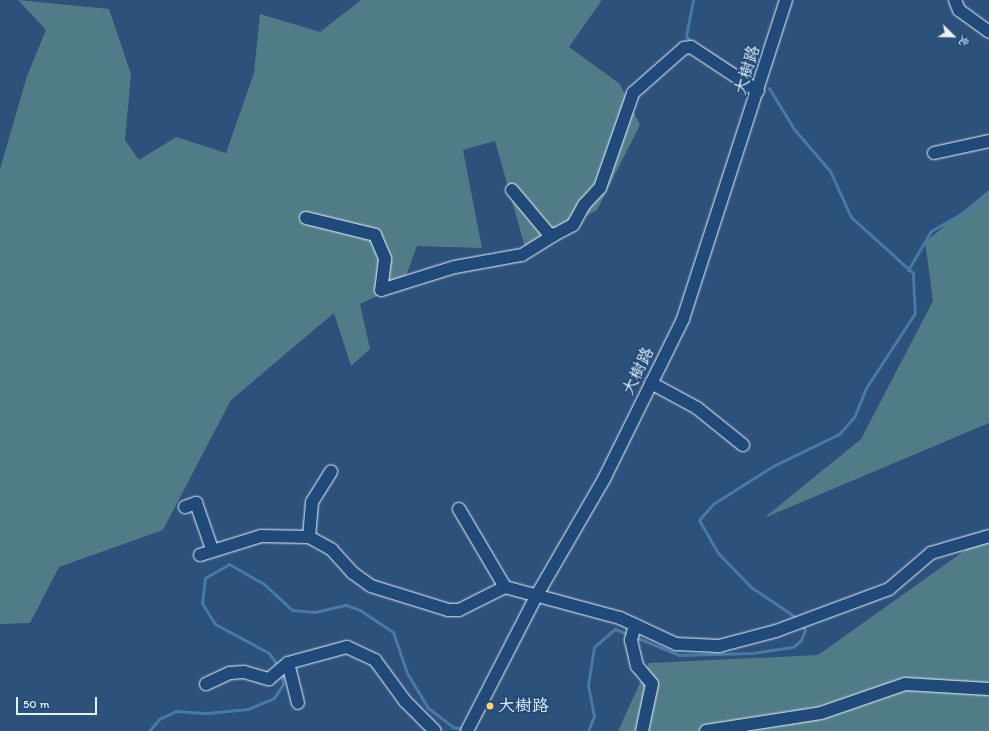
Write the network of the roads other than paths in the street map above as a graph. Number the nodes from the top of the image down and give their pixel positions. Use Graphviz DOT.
graph roads {
  1 [pos="955,0"];
  2 [pos="786,2"];
  3 [pos="989,32"];
  4 [pos="758,92"];
  5 [pos="989,141"];
  6 [pos="934,153"];
  7 [pos="512,190"];
  8 [pos="306,218"];
  9 [pos="554,235"];
  10 [pos="651,383"];
  11 [pos="743,445"];
  12 [pos="331,472"];
  13 [pos="185,507"];
  14 [pos="459,509"];
  15 [pos="989,536"];
  16 [pos="309,537"];
  17 [pos="212,549"];
  18 [pos="200,555"];
  19 [pos="505,587"];
  20 [pos="538,593"];
  21 [pos="635,625"];
  22 [pos="288,663"];
  23 [pos="206,684"];
  24 [pos="989,689"];
  25 [pos="298,703"];
  26 [pos="435,731"];
  27 [pos="467,731"];
  28 [pos="642,731"];
  29 [pos="706,731"];
  1 -- 3 [label="street"];
  2 -- 4 [label="street, 大樹路"];
  4 -- 9 [label="street"];
  4 -- 10 [label="street, 大樹路"];
  5 -- 6 [label="street"];
  7 -- 9 [label="street"];
  8 -- 9 [label="street"];
  10 -- 11 [label="street"];
  10 -- 20 [label="street, 大樹路"];
  12 -- 16 [label="street"];
  13 -- 17 [label="street"];
  14 -- 19 [label="street"];
  15 -- 21 [label="street"];
  16 -- 17 [label="street"];
  16 -- 19 [label="street"];
  17 -- 18 [label="street"];
  19 -- 20 [label="street"];
  20 -- 21 [label="street"];
  20 -- 27 [label="street, 大樹路"];
  21 -- 28 [label="street"];
  22 -- 23 [label="street"];
  22 -- 25 [label="street"];
  22 -- 26 [label="street"];
  24 -- 29 [label="street"];
}
